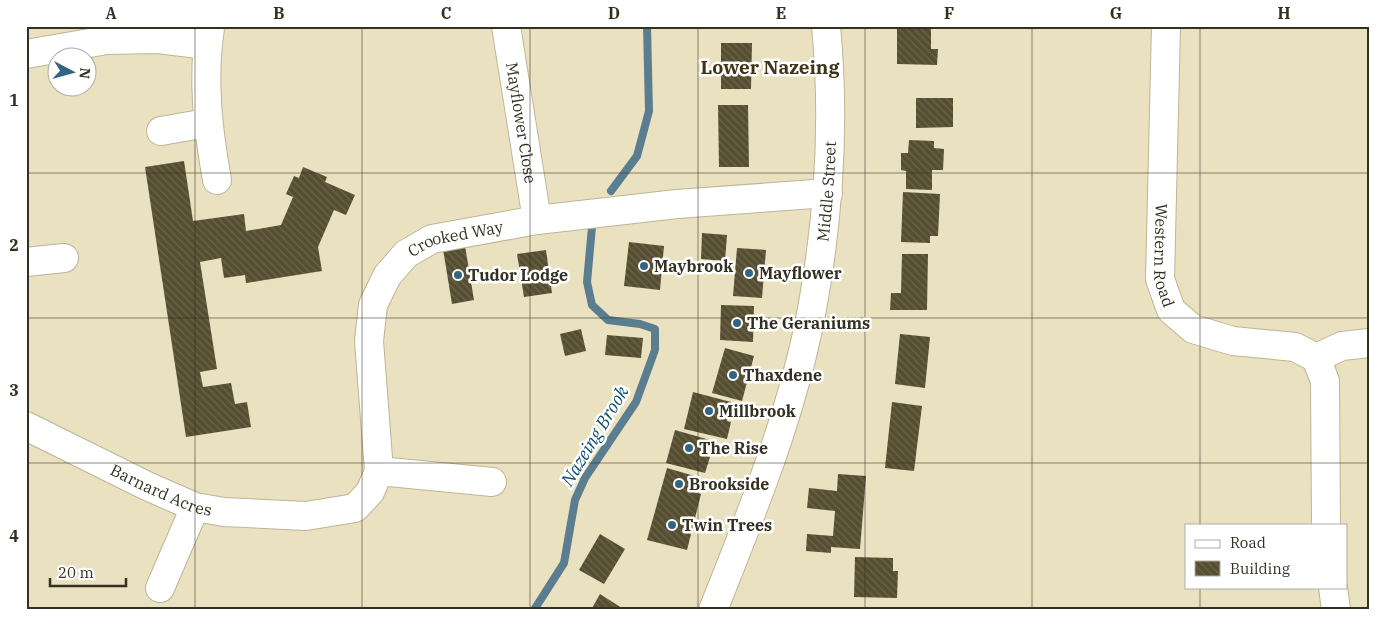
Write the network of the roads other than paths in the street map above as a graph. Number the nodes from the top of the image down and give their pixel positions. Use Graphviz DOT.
graph roads {
  1 [pos="506,26"];
  2 [pos="826,26"];
  3 [pos="1166,26"];
  4 [pos="208,36"];
  5 [pos="26,54"];
  6 [pos="206,111"];
  7 [pos="161,131"];
  8 [pos="217,180"];
  9 [pos="828,193"];
  10 [pos="537,220"];
  11 [pos="64,258"];
  12 [pos="26,262"];
  13 [pos="1369,343"];
  14 [pos="1316,358"];
  15 [pos="26,426"];
  16 [pos="379,471"];
  17 [pos="492,482"];
  18 [pos="195,507"];
  19 [pos="306,516"];
  20 [pos="1326,524"];
  21 [pos="160,588"];
  22 [pos="1333,588"];
  23 [pos="712,610"];
  24 [pos="1336,610"];
  1 -- 10 [label="street, Mayflower Close"];
  2 -- 9 [label="street, Middle Street"];
  3 -- 14 [label="street, Western Road"];
  4 -- 5 [label="street"];
  4 -- 6 [label="street"];
  6 -- 7 [label="street"];
  6 -- 8 [label="street"];
  9 -- 10 [label="street, Crooked Way"];
  9 -- 23 [label="street, Middle Street"];
  10 -- 16 [label="street, Crooked Way"];
  11 -- 12 [label="street"];
  13 -- 14 [label="street"];
  14 -- 20 [label="street"];
  15 -- 18 [label="street, Barnard Acres"];
  16 -- 17 [label="street"];
  16 -- 19 [label="street, Crooked Way"];
  18 -- 19 [label="street, Barnard Acres"];
  18 -- 21 [label="street"];
  22 -- 24 [label="street"];
}
